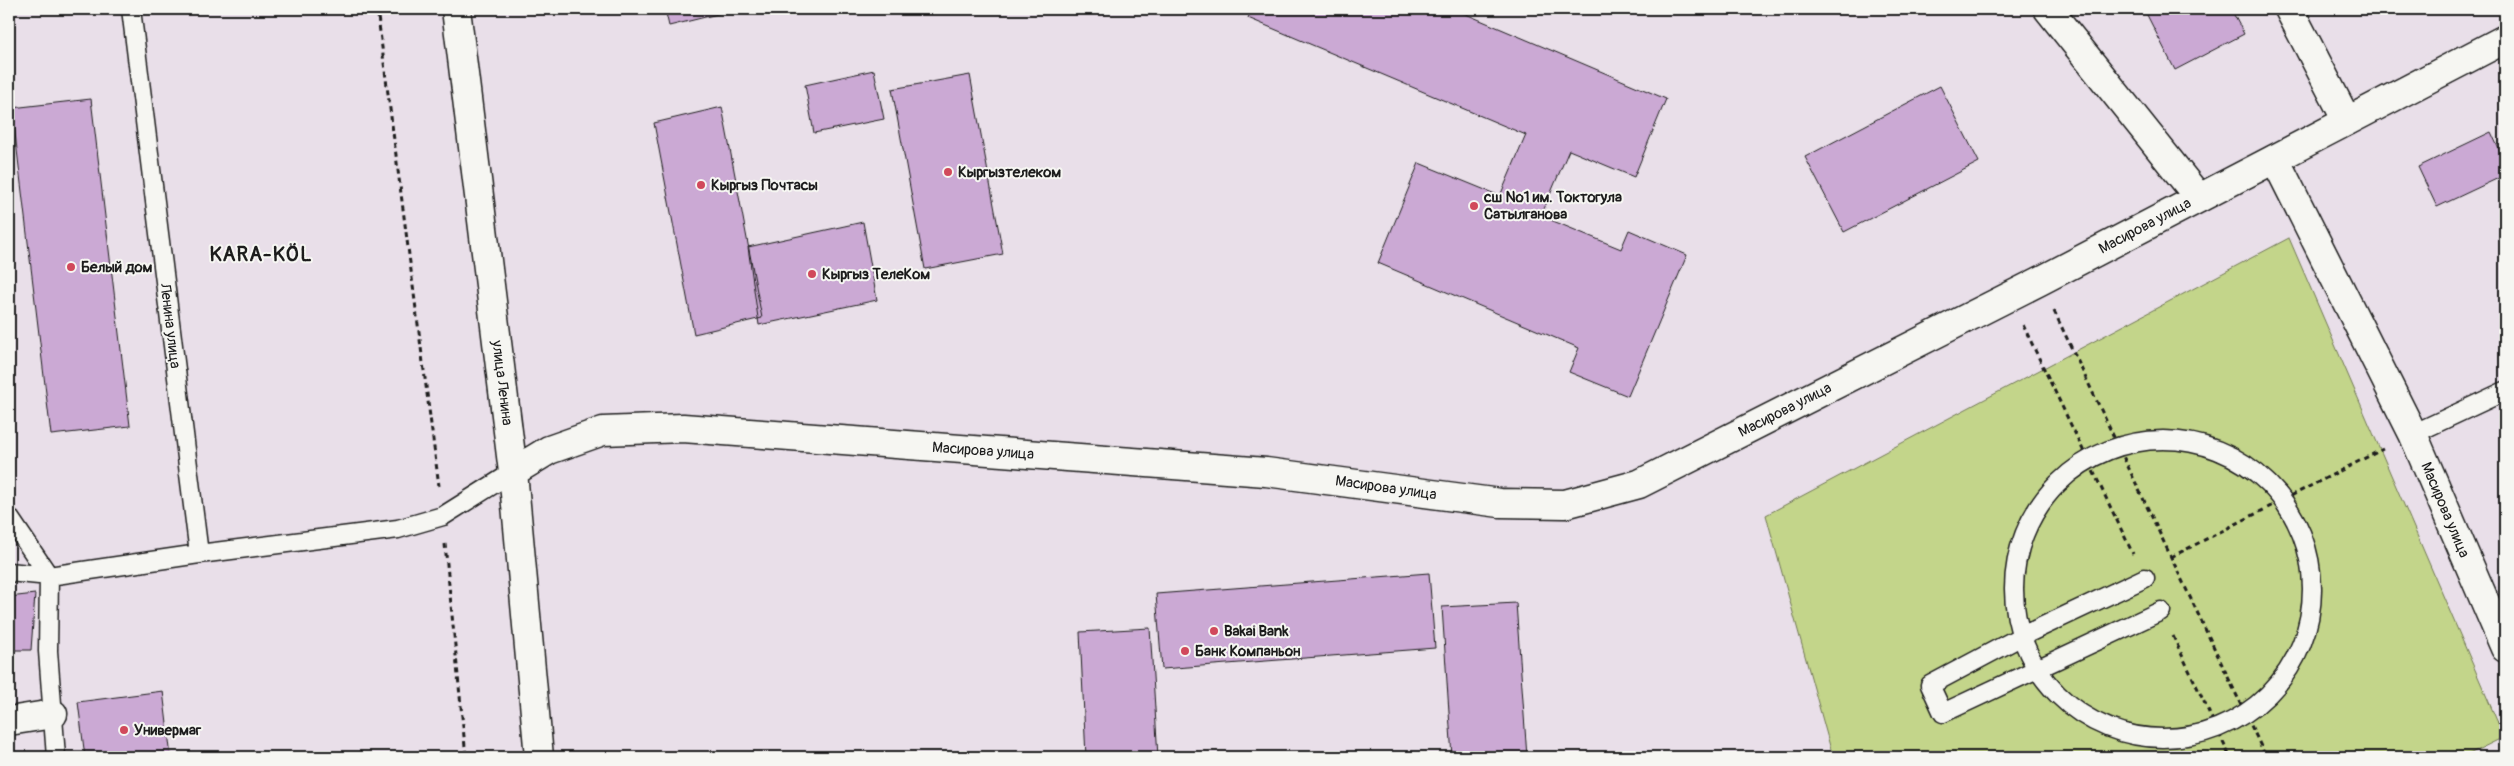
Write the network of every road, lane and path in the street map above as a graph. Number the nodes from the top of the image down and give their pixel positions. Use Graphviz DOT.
graph roads {
  1 [pos="131,9"];
  2 [pos="376,9"];
  3 [pos="456,9"];
  4 [pos="2048,9"];
  5 [pos="2289,9"];
  6 [pos="2505,39"];
  7 [pos="2347,121"];
  8 [pos="2275,159"];
  9 [pos="2199,198"];
  10 [pos="2040,281"];
  11 [pos="2009,296"];
  12 [pos="2505,391"];
  13 [pos="2413,434"];
  14 [pos="2119,446"];
  15 [pos="2088,460"];
  16 [pos="513,472"];
  17 [pos="2284,501"];
  18 [pos="9,516"];
  19 [pos="443,516"];
  20 [pos="199,554"];
  21 [pos="2171,557"];
  22 [pos="9,572"];
  23 [pos="49,576"];
  24 [pos="2145,578"];
  25 [pos="2161,611"];
  26 [pos="2022,636"];
  27 [pos="2505,648"];
  28 [pos="2037,668"];
  29 [pos="52,714"];
  30 [pos="2246,714"];
  31 [pos="9,721"];
  32 [pos="2216,728"];
  33 [pos="56,757"];
  34 [pos="466,757"];
  35 [pos="539,757"];
  36 [pos="2230,757"];
  37 [pos="2266,757"];
  1 -- 20 [label="lane, Ленина улица"];
  2 -- 19 [label="path"];
  3 -- 16 [label="street, улица Ленина"];
  4 -- 9 [label="street, Масирова улица"];
  5 -- 7 [label="street"];
  6 -- 7 [label="street, Масирова улица"];
  7 -- 8 [label="street, Масирова улица"];
  8 -- 9 [label="street, Масирова улица"];
  8 -- 13 [label="street, Масирова улица"];
  9 -- 10 [label="street, Масирова улица"];
  10 -- 11 [label="street, Масирова улица"];
  10 -- 14 [label="path"];
  11 -- 15 [label="path"];
  11 -- 16 [label="street, Масирова улица"];
  12 -- 13 [label="lane"];
  13 -- 17 [label="path"];
  13 -- 27 [label="street, Масирова улица"];
  14 -- 15 [label="lane"];
  14 -- 17 [label="lane"];
  14 -- 21 [label="path"];
  15 -- 24 [label="path"];
  15 -- 26 [label="lane"];
  16 -- 19 [label="lane"];
  16 -- 35 [label="street, улица Ленина"];
  17 -- 21 [label="path"];
  17 -- 30 [label="lane"];
  18 -- 23 [label="lane"];
  19 -- 20 [label="lane"];
  19 -- 34 [label="path"];
  20 -- 23 [label="lane"];
  21 -- 30 [label="path"];
  22 -- 23 [label="lane"];
  23 -- 29 [label="lane"];
  24 -- 26 [label="lane"];
  25 -- 28 [label="lane"];
  25 -- 32 [label="path"];
  26 -- 28 [label="lane"];
  26 -- 28 [label="lane"];
  28 -- 32 [label="lane"];
  29 -- 31 [label="street"];
  29 -- 33 [label="lane"];
  30 -- 32 [label="lane"];
  30 -- 37 [label="path"];
  32 -- 36 [label="path"];
}
